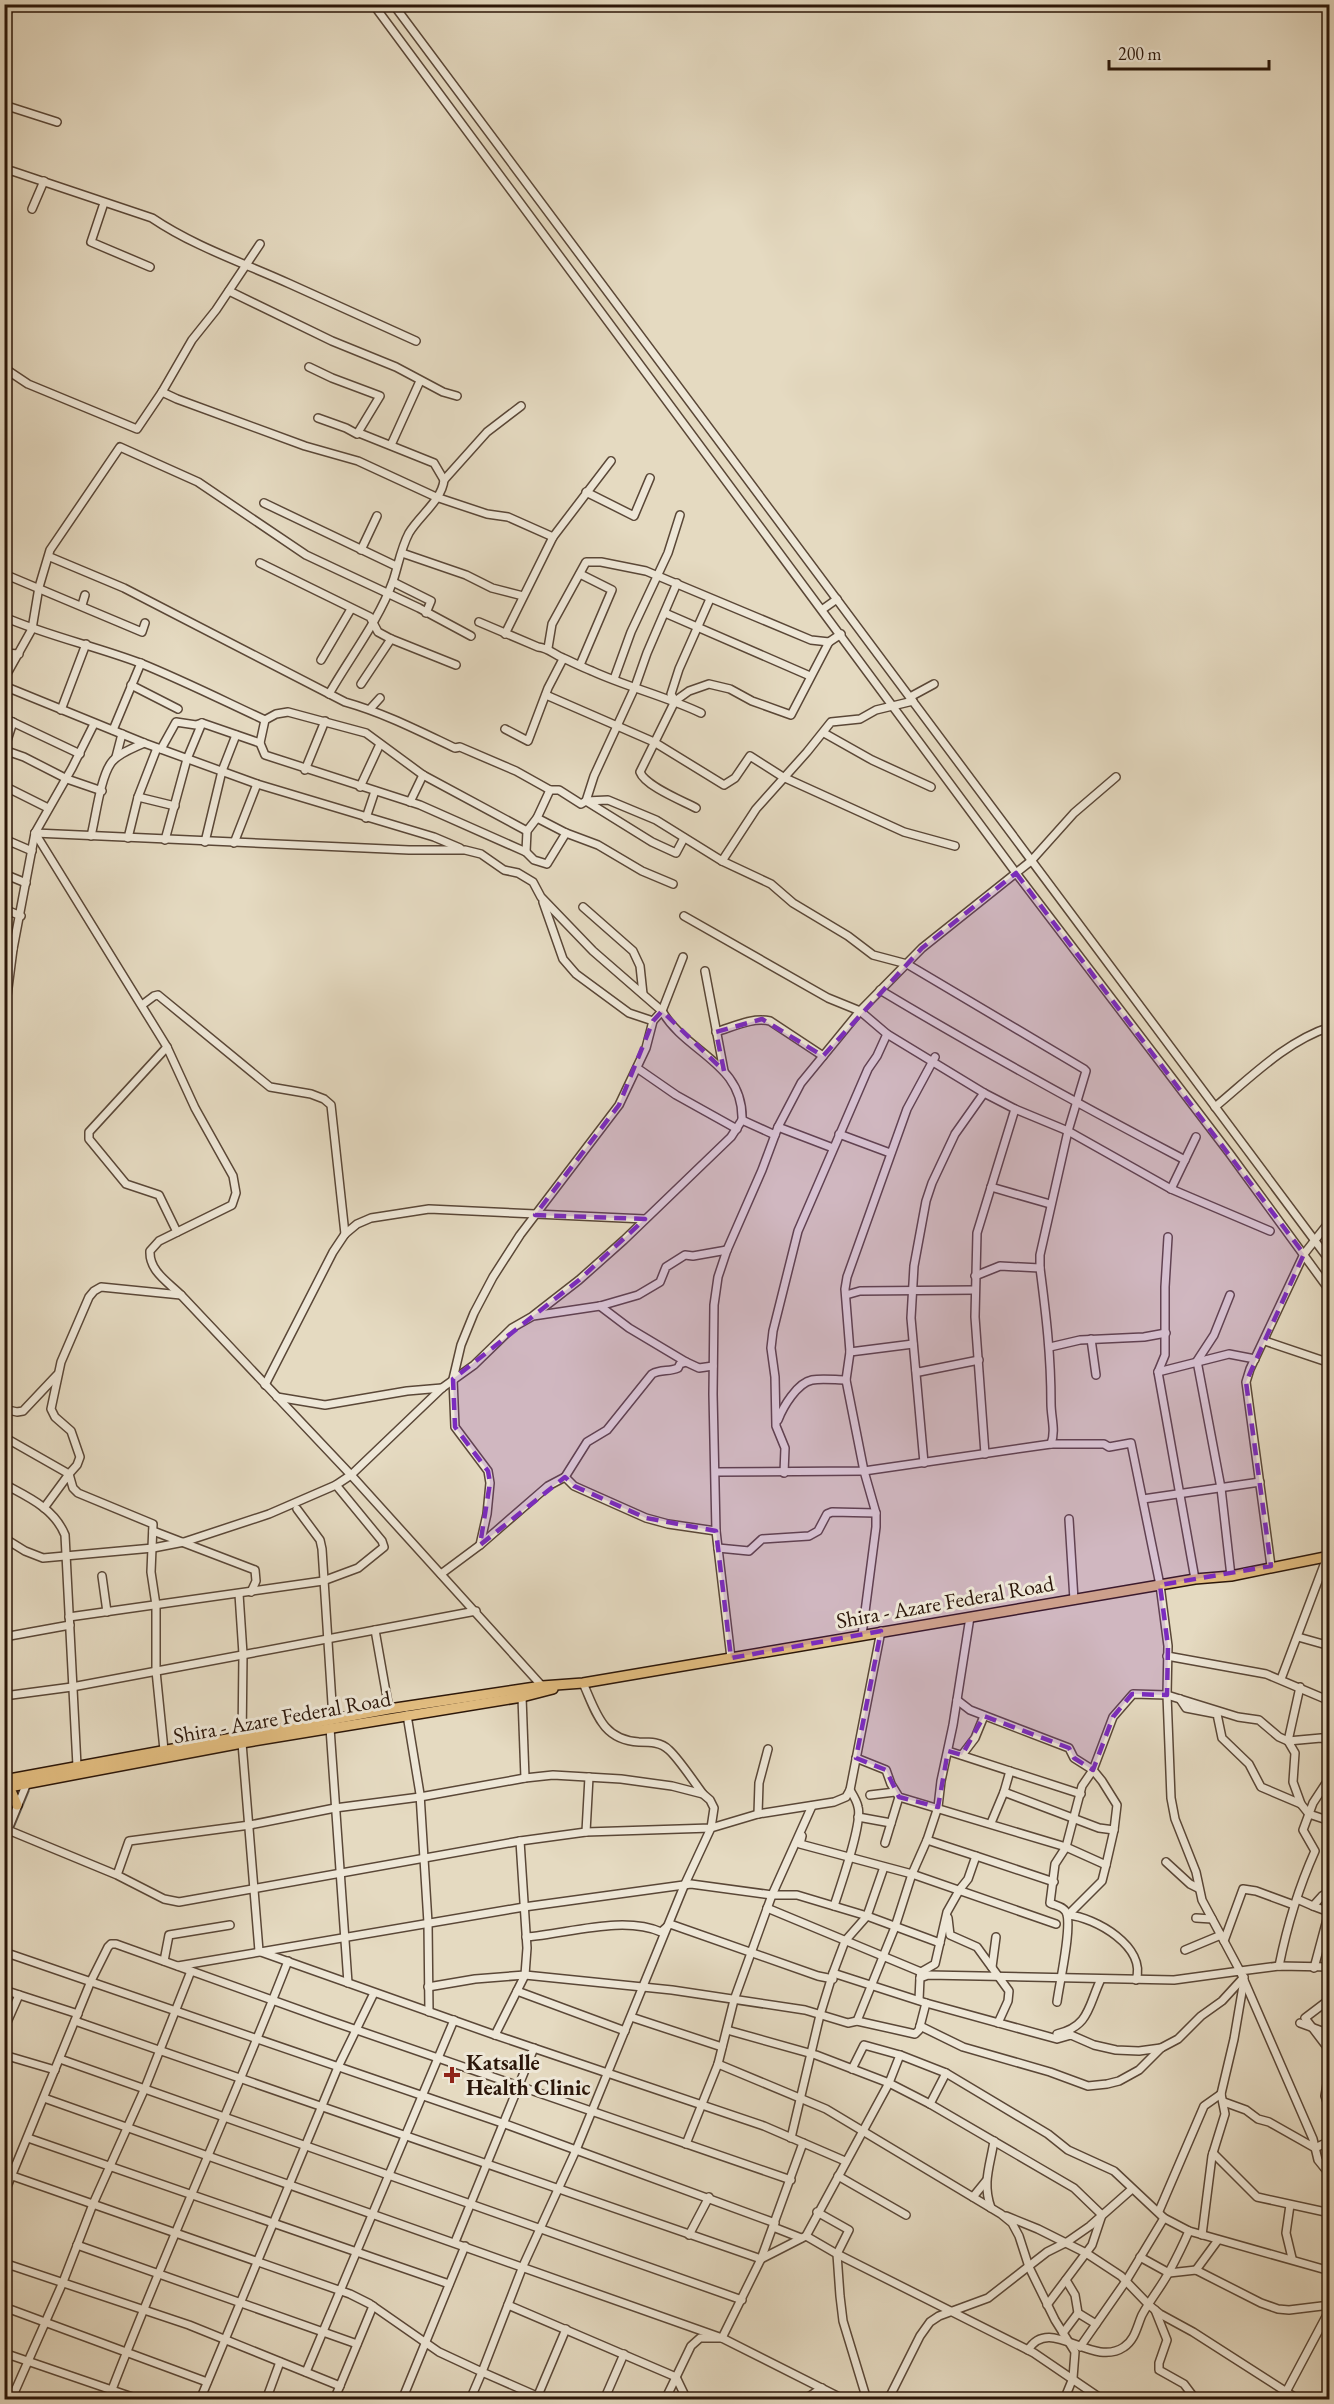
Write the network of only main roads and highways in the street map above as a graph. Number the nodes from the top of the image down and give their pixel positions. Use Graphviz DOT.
graph roads {
  1 [pos="10,4"];
  2 [pos="4,17"];
  3 [pos="1328,1557"];
  4 [pos="567,1685"];
  5 [pos="332,1723"];
  6 [pos="242,1739"];
  7 [pos="4,1780"];
  8 [pos="4,1789"];
  9 [pos="17,1805"];
  1 -- 2 [label="main road"];
  3 -- 4 [label="main road, Shira - Azare Federal Road"];
  4 -- 5 [label="main road, Shira - Azare Federal Road"];
  4 -- 5 [label="main road, Shira - Azare Federal Road"];
  5 -- 6 [label="main road, Shira - Azare Federal Road"];
  6 -- 7 [label="main road, Shira - Azare Federal Road"];
  6 -- 8 [label="main road, Shira - Azare Federal Road"];
  8 -- 9 [label="main road"];
}
